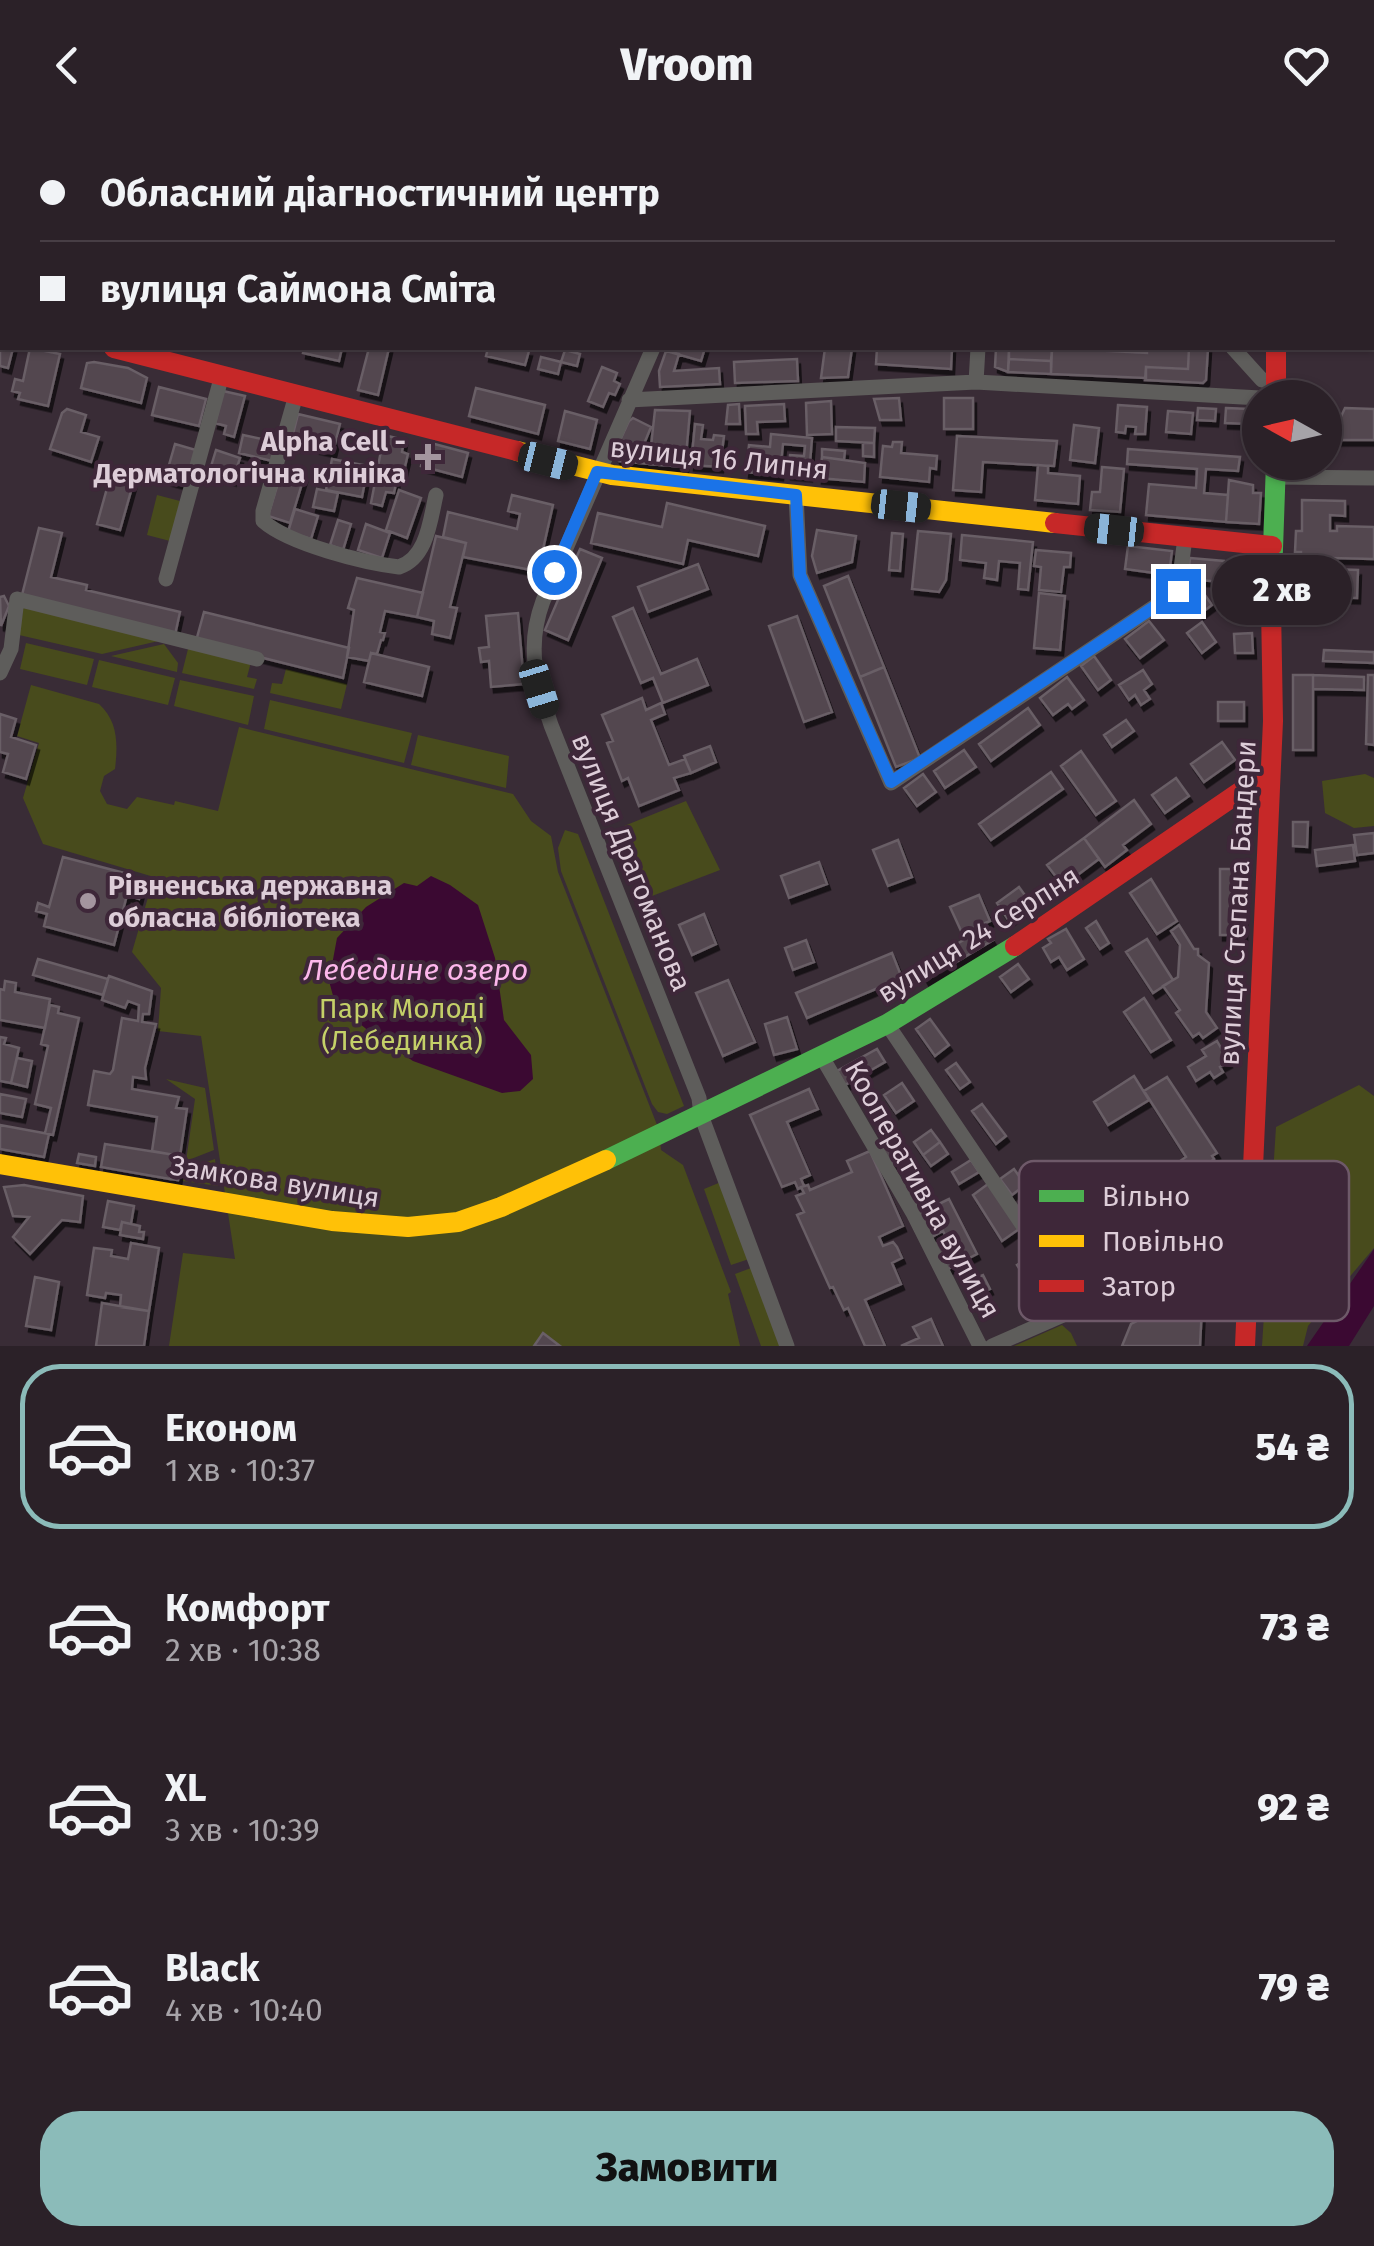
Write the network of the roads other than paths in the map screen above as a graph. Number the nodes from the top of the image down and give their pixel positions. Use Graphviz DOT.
graph roads {
  1 [pos="122,350"];
  2 [pos="652,350"];
  3 [pos="978,350"];
  4 [pos="1235,350"];
  5 [pos="1276,350"];
  6 [pos="222,375"];
  7 [pos="1262,380"];
  8 [pos="1276,380"];
  9 [pos="976,382"];
  10 [pos="296,394"];
  11 [pos="1242,397"];
  12 [pos="628,400"];
  13 [pos="597,472"];
  14 [pos="1342,475"];
  15 [pos="1374,478"];
  16 [pos="1275,480"];
  17 [pos="436,495"];
  18 [pos="796,495"];
  19 [pos="1185,538"];
  20 [pos="1272,546"];
  21 [pos="166,579"];
  22 [pos="256,659"];
  23 [pos="1,672"];
  24 [pos="1269,772"];
  25 [pos="887,1024"];
  26 [pos="822,1057"];
  27 [pos="701,1116"];
  28 [pos="1252,1161"];
  29 [pos="0,1164"];
  30 [pos="1019,1220"];
  31 [pos="1049,1321"];
  32 [pos="1246,1321"];
  33 [pos="787,1346"];
  34 [pos="980,1346"];
  35 [pos="992,1346"];
  36 [pos="1245,1346"];
  1 -- 6 [label="street, вулиця 16 Липня"];
  2 -- 12 [label="street, вулиця Драгоманова"];
  3 -- 9 [label="street"];
  4 -- 7 [label="street"];
  5 -- 8 [label="street"];
  6 -- 10 [label="street, вулиця 16 Липня"];
  6 -- 21 [label="street"];
  9 -- 11 [label="street"];
  9 -- 12 [label="street"];
  10 -- 13 [label="street, вулиця 16 Липня"];
  10 -- 17 [label="street"];
  12 -- 13 [label="street, вулиця Драгоманова"];
  13 -- 18 [label="street, вулиця 16 Липня"];
  13 -- 27 [label="street, вулиця Драгоманова"];
  14 -- 15 [label="street"];
  16 -- 20 [label="street, вулиця Степана Бандери"];
  18 -- 19 [label="street, вулиця 16 Липня"];
  18 -- 19 [label="street"];
  19 -- 20 [label="street, вулиця 16 Липня"];
  20 -- 24 [label="street, вулиця Степана Бандери"];
  22 -- 23 [label="street"];
  24 -- 25 [label="street, вулиця 24 Серпня"];
  24 -- 28 [label="street, вулиця Степана Бандери"];
  25 -- 26 [label="street, вулиця 24 Серпня"];
  25 -- 30 [label="street"];
  26 -- 27 [label="street, вулиця 24 Серпня"];
  26 -- 34 [label="street, Кооперативна вулиця"];
  27 -- 29 [label="street, Замкова вулиця"];
  27 -- 33 [label="street, вулиця Драгоманова"];
  31 -- 35 [label="street"];
  32 -- 36 [label="street, вулиця Степана Бандери"];
}
